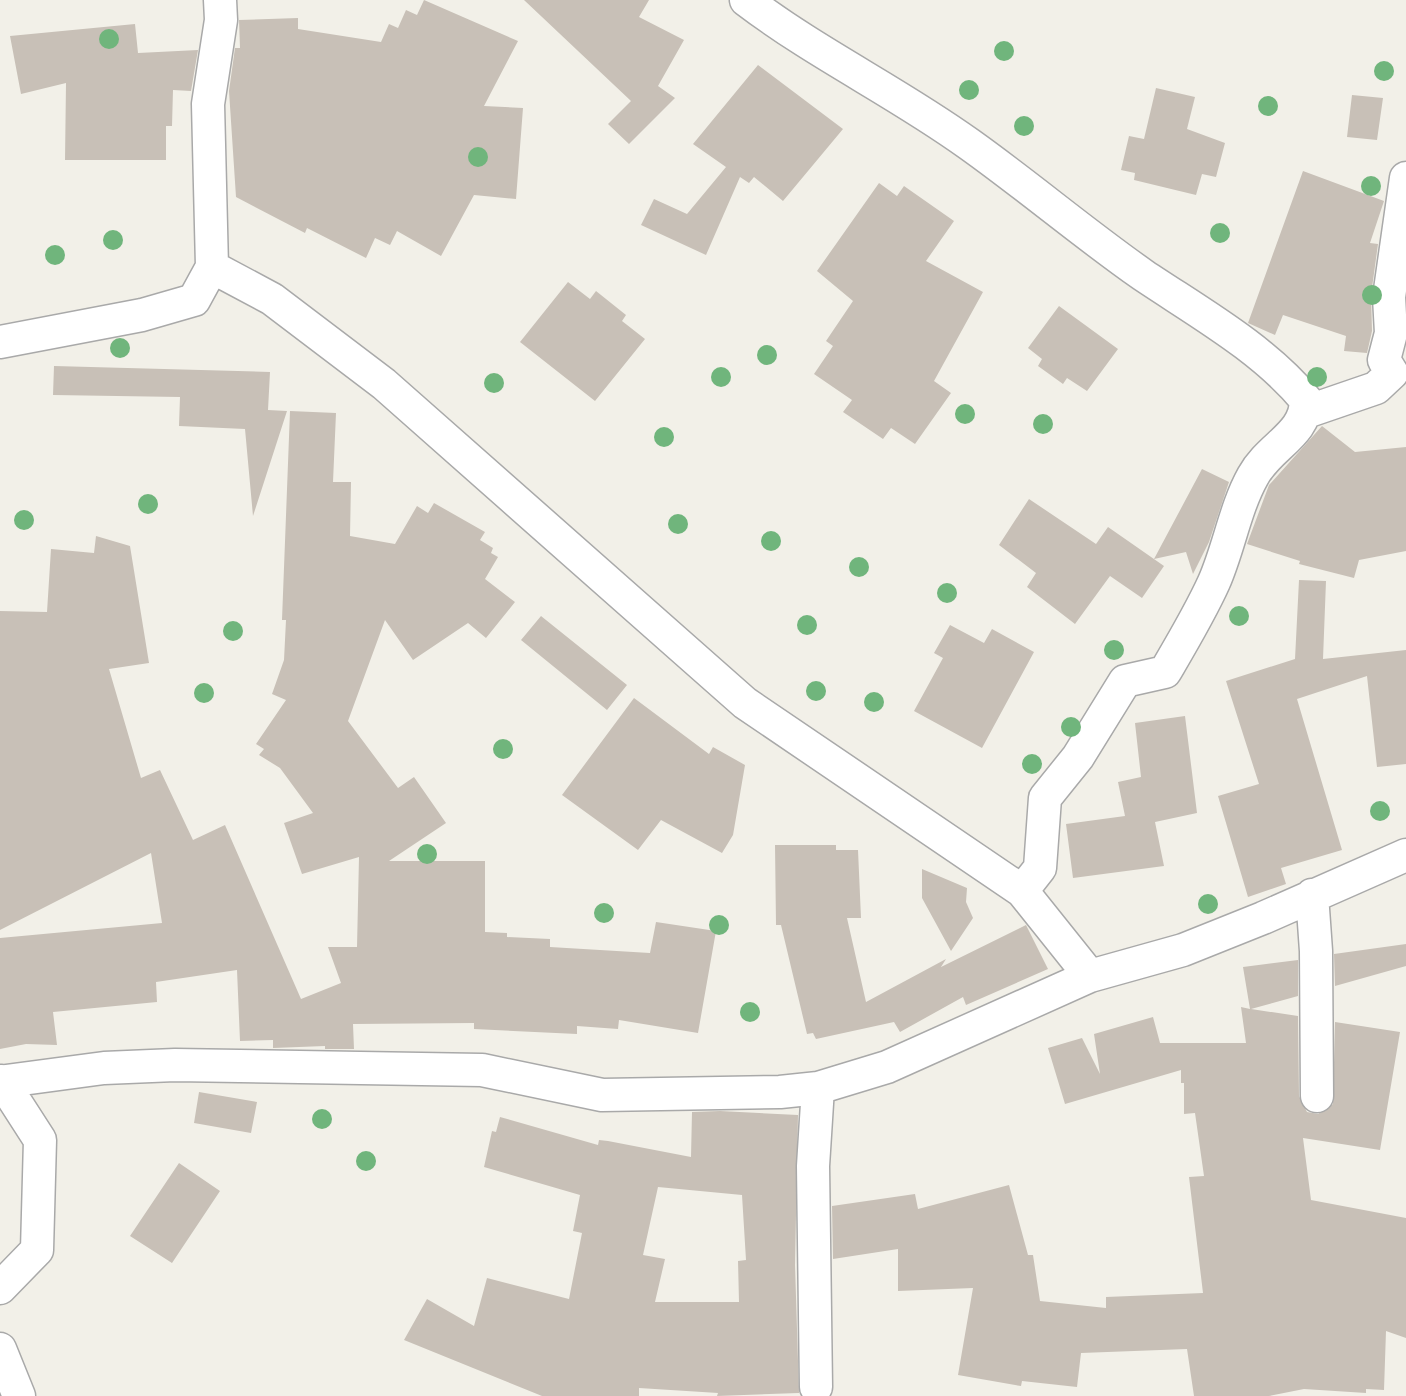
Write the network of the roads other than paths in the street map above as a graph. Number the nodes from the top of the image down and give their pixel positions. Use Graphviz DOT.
graph roads {
  1 [pos="220,0"];
  2 [pos="746,0"];
  3 [pos="1406,178"];
  4 [pos="212,267"];
  5 [pos="0,342"];
  6 [pos="1306,412"];
  7 [pos="1406,855"];
  8 [pos="1022,891"];
  9 [pos="1312,895"];
  10 [pos="1090,976"];
  11 [pos="1,1081"];
  12 [pos="818,1088"];
  13 [pos="1317,1096"];
  14 [pos="0,1287"];
  15 [pos="0,1349"];
  16 [pos="816,1387"];
  17 [pos="19,1396"];
  1 -- 4 [label="street"];
  2 -- 6 [label="street"];
  3 -- 6 [label="street"];
  4 -- 5 [label="street"];
  4 -- 8 [label="street"];
  6 -- 8 [label="street"];
  7 -- 9 [label="street"];
  8 -- 10 [label="street"];
  9 -- 10 [label="street"];
  9 -- 13 [label="street"];
  10 -- 12 [label="street"];
  11 -- 12 [label="street"];
  11 -- 14 [label="street"];
  12 -- 16 [label="street"];
  15 -- 17 [label="street"];
}
